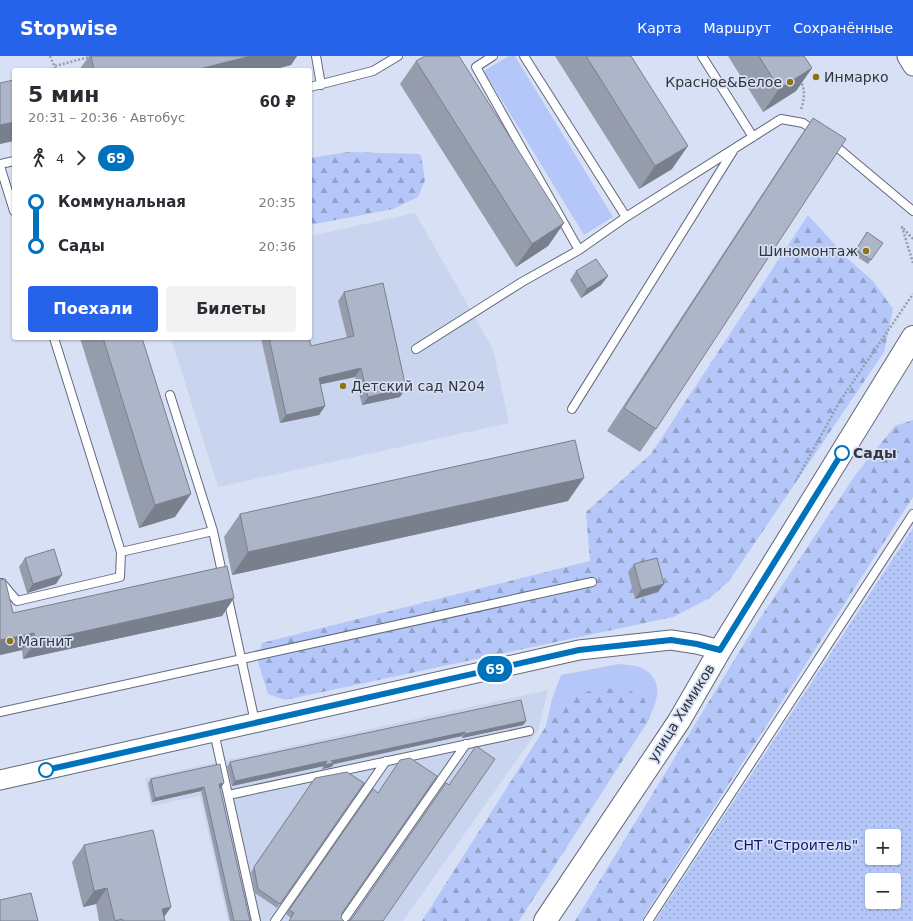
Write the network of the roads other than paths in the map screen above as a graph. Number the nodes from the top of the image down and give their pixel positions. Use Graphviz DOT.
graph roads {
  1 [pos="316,56"];
  2 [pos="398,56"];
  3 [pos="493,56"];
  4 [pos="524,56"];
  5 [pos="702,56"];
  6 [pos="907,56"];
  7 [pos="913,66"];
  8 [pos="321,85"];
  9 [pos="312,87"];
  10 [pos="753,137"];
  11 [pos="734,149"];
  12 [pos="12,161"];
  13 [pos="0,165"];
  14 [pos="12,204"];
  15 [pos="913,211"];
  16 [pos="626,217"];
  17 [pos="579,250"];
  18 [pos="913,337"];
  19 [pos="55,340"];
  20 [pos="416,349"];
  21 [pos="170,395"];
  22 [pos="572,409"];
  23 [pos="913,514"];
  24 [pos="213,531"];
  25 [pos="121,552"];
  26 [pos="1,581"];
  27 [pos="592,582"];
  28 [pos="720,650"];
  29 [pos="241,659"];
  30 [pos="0,712"];
  31 [pos="255,722"];
  32 [pos="529,731"];
  33 [pos="214,732"];
  34 [pos="466,744"];
  35 [pos="386,761"];
  36 [pos="0,780"];
  37 [pos="228,795"];
  38 [pos="256,921"];
  39 [pos="275,921"];
  40 [pos="343,921"];
  41 [pos="545,921"];
  42 [pos="648,921"];
  1 -- 8 [label="lane"];
  2 -- 8 [label="lane"];
  3 -- 17 [label="lane"];
  4 -- 16 [label="lane"];
  5 -- 10 [label="lane"];
  6 -- 7 [label="street"];
  8 -- 9 [label="lane"];
  10 -- 11 [label="lane"];
  10 -- 15 [label="lane"];
  11 -- 16 [label="lane"];
  11 -- 22 [label="lane"];
  12 -- 13 [label="lane"];
  13 -- 14 [label="lane"];
  16 -- 17 [label="lane"];
  17 -- 20 [label="lane"];
  18 -- 28 [label="main road, улица Химиков"];
  19 -- 25 [label="lane"];
  21 -- 24 [label="lane"];
  23 -- 42 [label="lane"];
  24 -- 25 [label="lane"];
  24 -- 29 [label="lane"];
  25 -- 26 [label="lane"];
  27 -- 29 [label="lane"];
  28 -- 31 [label="street"];
  28 -- 41 [label="main road, улица Химиков"];
  29 -- 30 [label="lane"];
  29 -- 31 [label="lane"];
  31 -- 33 [label="street"];
  32 -- 34 [label="lane"];
  33 -- 36 [label="street"];
  33 -- 37 [label="lane"];
  34 -- 35 [label="lane"];
  34 -- 40 [label="lane"];
  35 -- 37 [label="lane"];
  35 -- 39 [label="lane"];
  37 -- 38 [label="lane"];
}
